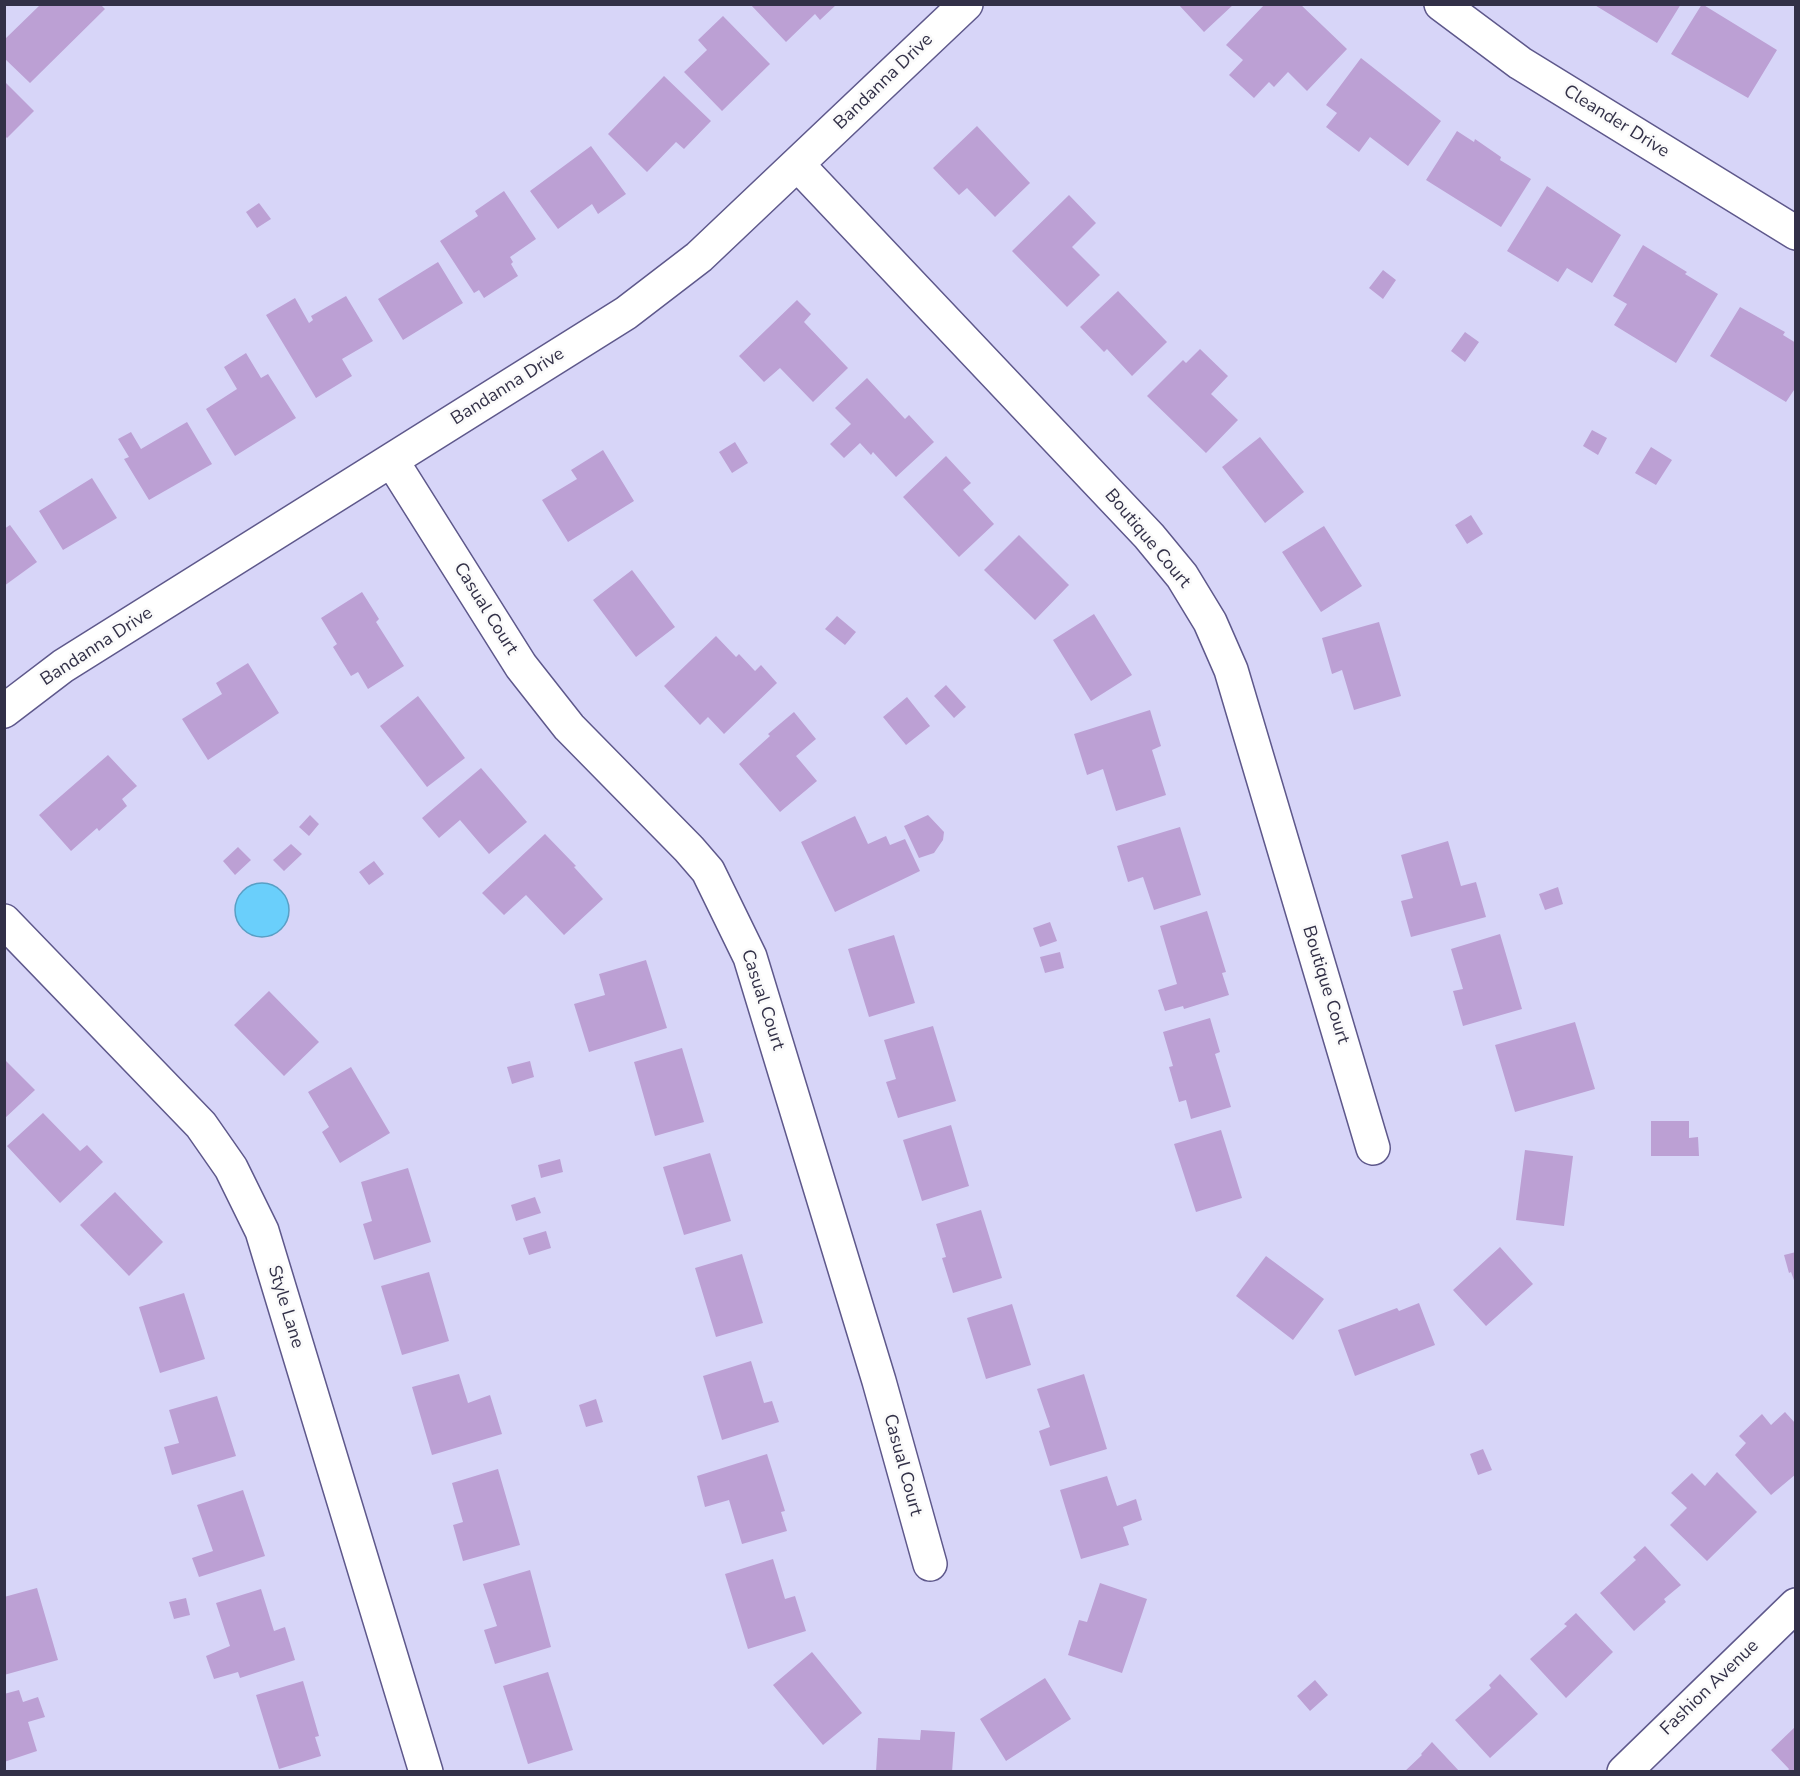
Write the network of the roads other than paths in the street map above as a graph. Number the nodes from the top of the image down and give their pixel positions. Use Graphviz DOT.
graph roads {
  1 [pos="966,4"];
  2 [pos="1441,4"];
  3 [pos="798,165"];
  4 [pos="1792,222"];
  5 [pos="392,461"];
  6 [pos="4,711"];
  7 [pos="4,921"];
  8 [pos="1373,1148"];
  9 [pos="930,1564"];
  10 [pos="1796,1605"];
  11 [pos="1639,1767"];
  12 [pos="426,1772"];
  1 -- 3 [label="street, Bandanna Drive"];
  2 -- 4 [label="street, Cleander Drive"];
  3 -- 5 [label="street, Bandanna Drive"];
  3 -- 8 [label="street, Boutique Court"];
  5 -- 6 [label="street, Bandanna Drive"];
  5 -- 9 [label="street, Casual Court"];
  7 -- 12 [label="street, Style Lane"];
  10 -- 11 [label="street, Fashion Avenue"];
}
